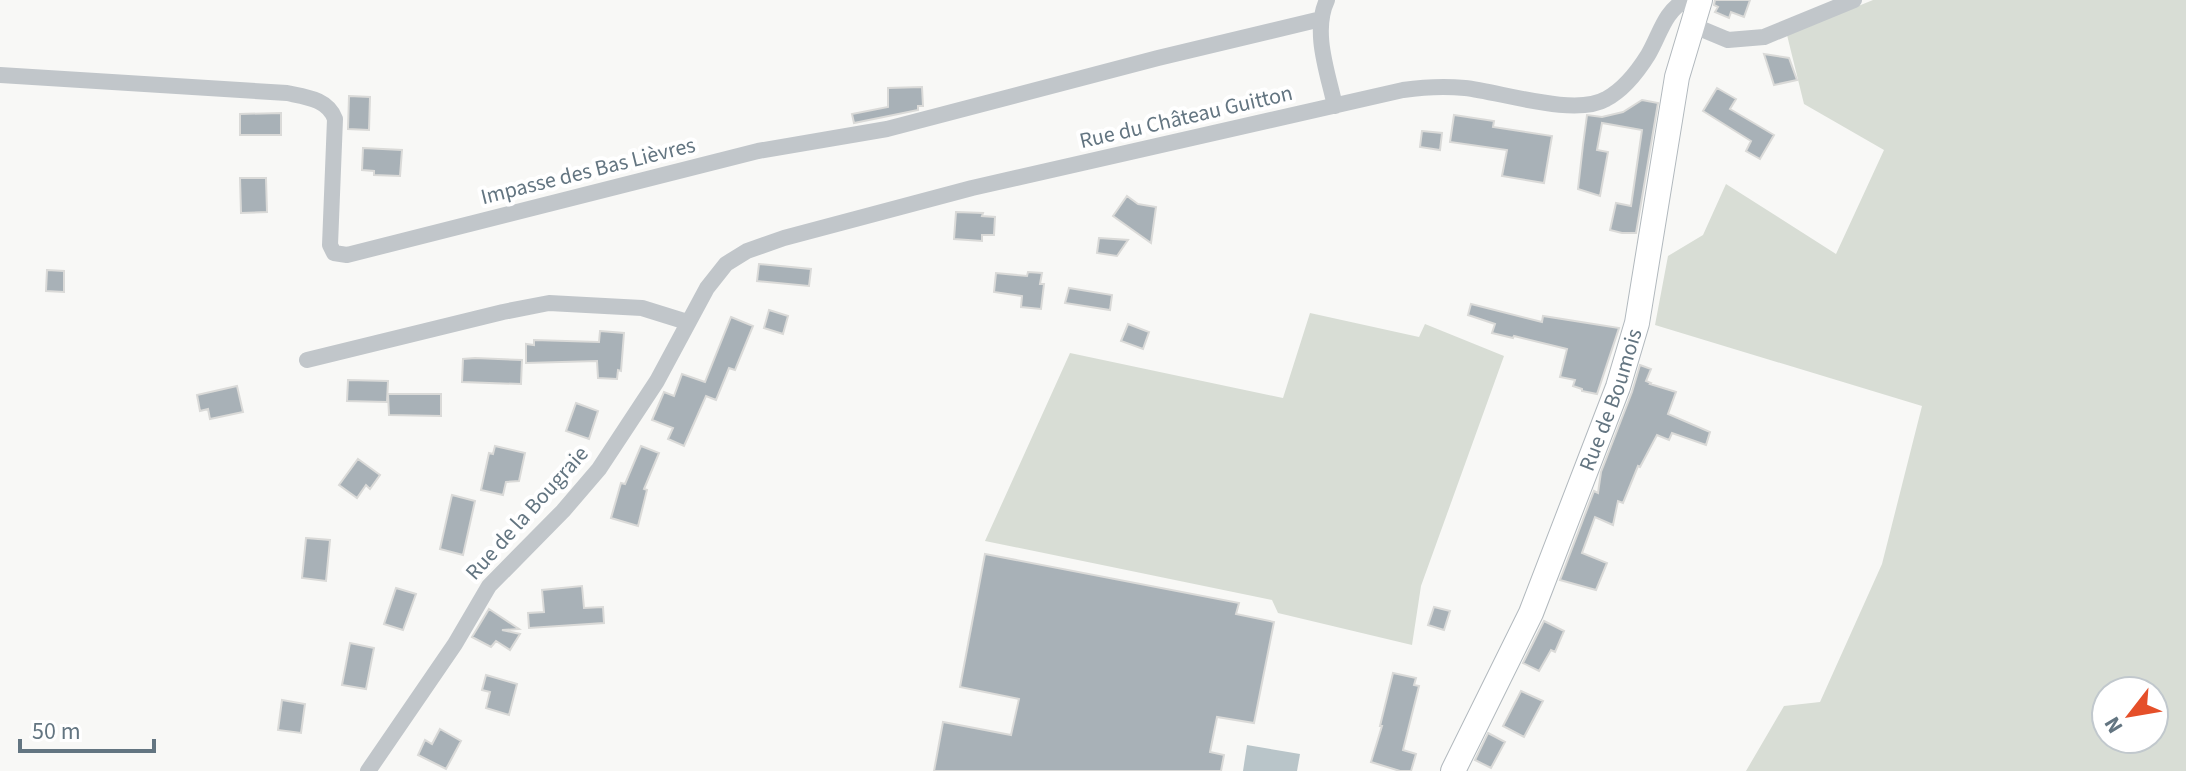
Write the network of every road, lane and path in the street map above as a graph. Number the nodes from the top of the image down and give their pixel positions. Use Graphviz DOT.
graph roads {
  1 [pos="1327,0"];
  2 [pos="1854,0"];
  3 [pos="1694,7"];
  4 [pos="1321,19"];
  5 [pos="0,75"];
  6 [pos="1335,106"];
  7 [pos="687,322"];
  8 [pos="307,360"];
  9 [pos="368,771"];
  10 [pos="1453,771"];
  1 -- 4 [label="street"];
  2 -- 3 [label="street"];
  3 -- 6 [label="street, Rue du Château Guitton"];
  3 -- 10 [label="street, Rue de Boumois"];
  4 -- 5 [label="street, Impasse des Bas Lièvres"];
  4 -- 6 [label="street"];
  6 -- 7 [label="street, Rue du Château Guitton"];
  7 -- 8 [label="street"];
  7 -- 9 [label="street, Rue de la Bougraie"];
}
